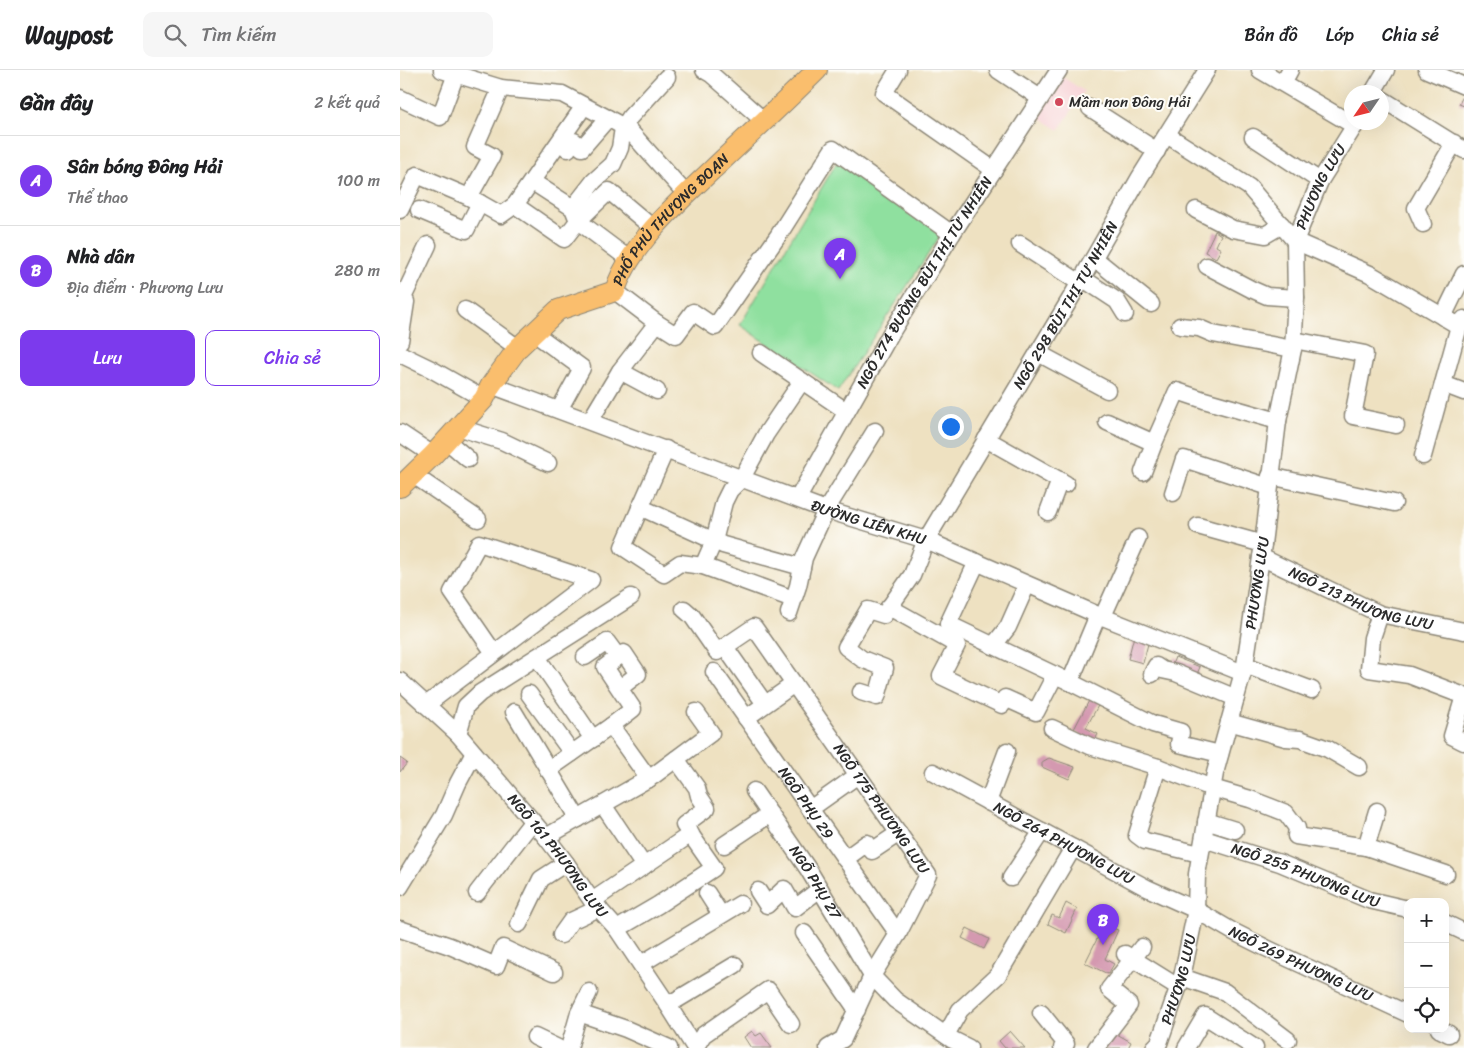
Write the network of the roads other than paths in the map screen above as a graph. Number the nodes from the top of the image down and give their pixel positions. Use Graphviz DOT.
graph roads {
  1 [pos="704,70"];
  2 [pos="817,70"];
  3 [pos="898,70"];
  4 [pos="998,70"];
  5 [pos="1059,70"];
  6 [pos="1207,70"];
  7 [pos="1260,70"];
  8 [pos="1386,70"];
  9 [pos="1427,70"];
  10 [pos="449,72"];
  11 [pos="664,72"];
  12 [pos="1286,77"];
  13 [pos="1378,85"];
  14 [pos="1464,86"];
  15 [pos="500,88"];
  16 [pos="400,98"];
  17 [pos="1040,98"];
  18 [pos="1389,103"];
  19 [pos="584,106"];
  20 [pos="1090,108"];
  21 [pos="1344,116"];
  22 [pos="608,118"];
  23 [pos="764,121"];
  24 [pos="623,128"];
  25 [pos="1352,130"];
  26 [pos="1167,135"];
  27 [pos="1253,137"];
  28 [pos="561,142"];
  29 [pos="1459,147"];
  30 [pos="1157,150"];
  31 [pos="994,170"];
  32 [pos="1320,181"];
  33 [pos="540,186"];
  34 [pos="686,194"];
  35 [pos="475,200"];
  36 [pos="516,205"];
  37 [pos="400,210"];
  38 [pos="419,210"];
  39 [pos="1196,210"];
  40 [pos="576,214"];
  41 [pos="1423,224"];
  42 [pos="1282,225"];
  43 [pos="654,229"];
  44 [pos="952,234"];
  45 [pos="1295,241"];
  46 [pos="1020,244"];
  47 [pos="428,245"];
  48 [pos="1094,258"];
  49 [pos="630,260"];
  50 [pos="1207,266"];
  51 [pos="1464,274"];
  52 [pos="1081,280"];
  53 [pos="615,291"];
  54 [pos="1296,298"];
  55 [pos="401,299"];
  56 [pos="1152,304"];
  57 [pos="465,310"];
  58 [pos="1125,314"];
  59 [pos="1443,316"];
  60 [pos="657,323"];
  61 [pos="1461,323"];
  62 [pos="1180,326"];
  63 [pos="534,333"];
  64 [pos="400,341"];
  65 [pos="1293,345"];
  66 [pos="518,348"];
  67 [pos="761,353"];
  68 [pos="1038,353"];
  69 [pos="400,354"];
  70 [pos="620,371"];
  71 [pos="802,382"];
  72 [pos="1443,384"];
  73 [pos="1106,390"];
  74 [pos="657,391"];
  75 [pos="487,392"];
  76 [pos="1464,392"];
  77 [pos="559,410"];
  78 [pos="846,411"];
  79 [pos="590,421"];
  80 [pos="1278,421"];
  81 [pos="1107,422"];
  82 [pos="1396,425"];
  83 [pos="875,431"];
  84 [pos="400,433"];
  85 [pos="451,434"];
  86 [pos="986,439"];
  87 [pos="1154,443"];
  88 [pos="666,450"];
  89 [pos="433,456"];
  90 [pos="1423,456"];
  91 [pos="468,459"];
  92 [pos="548,463"];
  93 [pos="1143,472"];
  94 [pos="742,478"];
  95 [pos="406,480"];
  96 [pos="1270,481"];
  97 [pos="1174,493"];
  98 [pos="798,498"];
  99 [pos="1394,503"];
  100 [pos="640,507"];
  101 [pos="826,510"];
  102 [pos="1048,512"];
  103 [pos="478,519"];
  104 [pos="1198,526"];
  105 [pos="1138,538"];
  106 [pos="926,540"];
  107 [pos="714,541"];
  108 [pos="1262,551"];
  109 [pos="977,562"];
  110 [pos="704,566"];
  111 [pos="802,568"];
  112 [pos="1024,591"];
  113 [pos="631,598"];
  114 [pos="889,608"];
  115 [pos="684,609"];
  116 [pos="1380,614"];
  117 [pos="1100,615"];
  118 [pos="1463,628"];
  119 [pos="993,646"];
  120 [pos="725,647"];
  121 [pos="494,654"];
  122 [pos="536,657"];
  123 [pos="585,657"];
  124 [pos="618,657"];
  125 [pos="1244,669"];
  126 [pos="714,672"];
  127 [pos="1152,674"];
  128 [pos="1055,675"];
  129 [pos="400,681"];
  130 [pos="1070,682"];
  131 [pos="794,684"];
  132 [pos="620,688"];
  133 [pos="1312,690"];
  134 [pos="861,692"];
  135 [pos="529,694"];
  136 [pos="1236,698"];
  137 [pos="765,704"];
  138 [pos="426,705"];
  139 [pos="514,712"];
  140 [pos="696,712"];
  141 [pos="746,718"];
  142 [pos="1229,722"];
  143 [pos="611,726"];
  144 [pos="1052,728"];
  145 [pos="458,734"];
  146 [pos="593,739"];
  147 [pos="1458,739"];
  148 [pos="1007,751"];
  149 [pos="572,753"];
  150 [pos="474,754"];
  151 [pos="1220,754"];
  152 [pos="676,760"];
  153 [pos="1359,767"];
  154 [pos="1158,768"];
  155 [pos="548,770"];
  156 [pos="933,772"];
  157 [pos="858,775"];
  158 [pos="649,779"];
  159 [pos="1212,788"];
  160 [pos="754,791"];
  161 [pos="988,802"];
  162 [pos="603,805"];
  163 [pos="810,809"];
  164 [pos="1377,811"];
  165 [pos="770,814"];
  166 [pos="578,819"];
  167 [pos="1206,821"];
  168 [pos="532,822"];
  169 [pos="684,824"];
  170 [pos="1235,830"];
  171 [pos="1042,831"];
  172 [pos="898,833"];
  173 [pos="546,837"];
  174 [pos="724,845"];
  175 [pos="1202,846"];
  176 [pos="1366,847"];
  177 [pos="1073,848"];
  178 [pos="845,859"];
  179 [pos="566,863"];
  180 [pos="644,866"];
  181 [pos="1446,874"];
  182 [pos="1011,878"];
  183 [pos="400,887"];
  184 [pos="820,889"];
  185 [pos="758,891"];
  186 [pos="478,893"];
  187 [pos="707,893"];
  188 [pos="740,904"];
  189 [pos="595,905"];
  190 [pos="1404,908"];
  191 [pos="1196,910"];
  192 [pos="721,915"];
  193 [pos="519,924"];
  194 [pos="1449,925"];
  195 [pos="400,929"];
  196 [pos="617,929"];
  197 [pos="1464,932"];
  198 [pos="804,933"];
  199 [pos="898,934"];
  200 [pos="561,935"];
  201 [pos="641,964"];
  202 [pos="735,965"];
  203 [pos="554,972"];
  204 [pos="872,976"];
  205 [pos="1180,982"];
  206 [pos="589,992"];
  207 [pos="668,1005"];
  208 [pos="856,1010"];
  209 [pos="1404,1012"];
  210 [pos="579,1013"];
  211 [pos="1040,1013"];
  212 [pos="791,1024"];
  213 [pos="946,1035"];
  214 [pos="535,1037"];
  215 [pos="1288,1040"];
  216 [pos="1159,1046"];
  217 [pos="558,1048"];
  218 [pos="569,1048"];
  219 [pos="669,1048"];
  220 [pos="685,1048"];
  221 [pos="694,1048"];
  222 [pos="828,1048"];
  223 [pos="970,1048"];
  224 [pos="1062,1048"];
  225 [pos="1096,1048"];
  226 [pos="1186,1048"];
  227 [pos="1255,1048"];
  1 -- 23 [label="street"];
  2 -- 23 [label="main road, PHỐ PHỦ THƯỢNG ĐOẠN"];
  3 -- 31 [label="street"];
  4 -- 17 [label="street"];
  5 -- 17 [label="street, NGÕ 274 ĐƯỜNG BÙI THỊ TỪ NHIÊN"];
  6 -- 26 [label="street, NGÕ 298 BÙI THỊ TỰ NHIÊN"];
  7 -- 12 [label="street"];
  8 -- 13 [label="street"];
  9 -- 14 [label="street"];
  10 -- 15 [label="street"];
  10 -- 16 [label="street"];
  11 -- 24 [label="street"];
  12 -- 21 [label="street"];
  15 -- 19 [label="street"];
  15 -- 35 [label="street"];
  17 -- 31 [label="street, NGÕ 274 ĐƯỜNG BÙI THỊ TỪ NHIÊN"];
  18 -- 29 [label="street"];
  19 -- 22 [label="street"];
  19 -- 28 [label="street"];
  20 -- 30 [label="street"];
  22 -- 24 [label="street"];
  22 -- 28 [label="street"];
  23 -- 34 [label="main road, PHỐ PHỦ THƯỢNG ĐOẠN"];
  24 -- 34 [label="street"];
  24 -- 40 [label="street"];
  25 -- 32 [label="street, PHƯƠNG LƯU"];
  26 -- 30 [label="street, NGÕ 298 BÙI THỊ TỰ NHIÊN"];
  26 -- 42 [label="street"];
  27 -- 32 [label="street"];
  28 -- 36 [label="street"];
  29 -- 41 [label="street"];
  30 -- 48 [label="street, NGÕ 298 BÙI THỊ TỰ NHIÊN"];
  31 -- 44 [label="street, NGÕ 274 ĐƯỜNG BÙI THỊ TỪ NHIÊN"];
  32 -- 45 [label="street, PHƯƠNG LƯU"];
  33 -- 40 [label="street"];
  34 -- 43 [label="main road, PHỐ PHỦ THƯỢNG ĐOẠN"];
  35 -- 36 [label="street"];
  35 -- 37 [label="street"];
  35 -- 38 [label="street"];
  36 -- 40 [label="street"];
  39 -- 42 [label="street"];
  40 -- 43 [label="street"];
  40 -- 49 [label="street"];
  42 -- 45 [label="street"];
  43 -- 49 [label="main road, PHỐ PHỦ THƯỢNG ĐOẠN"];
  44 -- 60 [label="street"];
  44 -- 78 [label="street, NGÕ 274 ĐƯỜNG BÙI THỊ TỪ NHIÊN"];
  45 -- 54 [label="street, PHƯƠNG LƯU"];
  45 -- 59 [label="street"];
  46 -- 52 [label="street"];
  47 -- 55 [label="street"];
  48 -- 52 [label="street, NGÕ 298 BÙI THỊ TỰ NHIÊN"];
  48 -- 56 [label="street"];
  49 -- 53 [label="main road, PHỐ PHỦ THƯỢNG ĐOẠN"];
  50 -- 54 [label="street"];
  51 -- 59 [label="street"];
  52 -- 58 [label="street"];
  52 -- 68 [label="street, NGÕ 298 BÙI THỊ TỰ NHIÊN"];
  53 -- 60 [label="street"];
  53 -- 63 [label="main road, PHỐ PHỦ THƯỢNG ĐOẠN"];
  54 -- 65 [label="street, PHƯƠNG LƯU"];
  55 -- 64 [label="street"];
  57 -- 66 [label="street"];
  59 -- 61 [label="street"];
  60 -- 70 [label="street"];
  61 -- 72 [label="street"];
  62 -- 65 [label="street"];
  63 -- 66 [label="main road, PHỐ PHỦ THƯỢNG ĐOẠN"];
  63 -- 77 [label="street"];
  65 -- 80 [label="street, PHƯƠNG LƯU"];
  65 -- 82 [label="street"];
  66 -- 75 [label="main road, PHỐ PHỦ THƯỢNG ĐOẠN"];
  67 -- 71 [label="street"];
  68 -- 73 [label="street"];
  68 -- 86 [label="street, NGÕ 298 BÙI THỊ TỰ NHIÊN"];
  69 -- 75 [label="street, ĐƯỜNG LIÊN KHU"];
  70 -- 74 [label="street"];
  70 -- 79 [label="street"];
  71 -- 78 [label="street"];
  71 -- 94 [label="street"];
  72 -- 76 [label="street"];
  72 -- 90 [label="street"];
  75 -- 77 [label="street, ĐƯỜNG LIÊN KHU"];
  75 -- 85 [label="main road, PHỐ PHỦ THƯỢNG ĐOẠN"];
  77 -- 79 [label="street, ĐƯỜNG LIÊN KHU"];
  78 -- 98 [label="street, NGÕ 274 ĐƯỜNG BÙI THỊ TỪ NHIÊN"];
  79 -- 88 [label="street, ĐƯỜNG LIÊN KHU"];
  80 -- 87 [label="street"];
  80 -- 96 [label="street, PHƯƠNG LƯU"];
  81 -- 87 [label="street"];
  83 -- 101 [label="street"];
  84 -- 89 [label="street"];
  85 -- 89 [label="main road, PHỐ PHỦ THƯỢNG ĐOẠN"];
  85 -- 91 [label="street"];
  85 -- 92 [label="street"];
  86 -- 102 [label="street"];
  86 -- 106 [label="street, NGÕ 298 BÙI THỊ TỰ NHIÊN"];
  87 -- 93 [label="street"];
  88 -- 94 [label="street, ĐƯỜNG LIÊN KHU"];
  88 -- 100 [label="street"];
  89 -- 95 [label="main road, PHỐ PHỦ THƯỢNG ĐOẠN"];
  94 -- 98 [label="street, ĐƯỜNG LIÊN KHU"];
  94 -- 107 [label="street"];
  95 -- 103 [label="street"];
  96 -- 97 [label="street"];
  96 -- 99 [label="street"];
  96 -- 108 [label="street, PHƯƠNG LƯU"];
  98 -- 101 [label="street, ĐƯỜNG LIÊN KHU"];
  100 -- 107 [label="street"];
  100 -- 110 [label="street"];
  101 -- 106 [label="street, ĐƯỜNG LIÊN KHU"];
  101 -- 111 [label="street"];
  104 -- 108 [label="street, NGÕ 213 PHƯƠNG LƯU"];
  105 -- 117 [label="street"];
  106 -- 109 [label="street, ĐƯỜNG LIÊN KHU"];
  106 -- 114 [label="street, NGÕ 298 BÙI THỊ TỰ NHIÊN"];
  107 -- 110 [label="street"];
  107 -- 111 [label="street"];
  108 -- 116 [label="street, NGÕ 213 PHƯƠNG LƯU"];
  108 -- 125 [label="street, PHƯƠNG LƯU"];
  109 -- 117 [label="street, ĐƯỜNG LIÊN KHU"];
  109 -- 119 [label="street"];
  110 -- 111 [label="street"];
  112 -- 119 [label="street"];
  113 -- 122 [label="street"];
  114 -- 128 [label="street"];
  114 -- 134 [label="street"];
  115 -- 120 [label="street"];
  116 -- 118 [label="street, NGÕ 213 PHƯƠNG LƯU"];
  116 -- 147 [label="street"];
  117 -- 125 [label="street, ĐƯỜNG LIÊN KHU"];
  117 -- 130 [label="street"];
  119 -- 128 [label="street"];
  120 -- 131 [label="street, NGÕ 175 PHƯƠNG LƯU"];
  120 -- 137 [label="street"];
  121 -- 121 [label="street"];
  121 -- 138 [label="street"];
  122 -- 145 [label="street"];
  122 -- 146 [label="street"];
  123 -- 124 [label="street"];
  124 -- 132 [label="street"];
  124 -- 132 [label="street"];
  125 -- 133 [label="street, ĐƯỜNG LIÊN KHU"];
  125 -- 136 [label="street, PHƯƠNG LƯU"];
  126 -- 141 [label="street, NGÕ PHỤ 29"];
  127 -- 136 [label="street"];
  128 -- 130 [label="street"];
  129 -- 138 [label="street, NGÕ 161 PHƯƠNG LƯU"];
  130 -- 151 [label="street"];
  131 -- 137 [label="street"];
  131 -- 157 [label="street, NGÕ 175 PHƯƠNG LƯU"];
  132 -- 143 [label="street"];
  135 -- 149 [label="street"];
  136 -- 142 [label="street, PHƯƠNG LƯU"];
  137 -- 141 [label="street"];
  138 -- 145 [label="street, NGÕ 161 PHƯƠNG LƯU"];
  139 -- 155 [label="street"];
  140 -- 152 [label="street"];
  141 -- 163 [label="street, NGÕ PHỤ 29"];
  142 -- 151 [label="street, PHƯƠNG LƯU"];
  142 -- 153 [label="street"];
  143 -- 146 [label="street"];
  143 -- 158 [label="street"];
  144 -- 154 [label="street"];
  145 -- 150 [label="street, NGÕ 161 PHƯƠNG LƯU"];
  146 -- 149 [label="street"];
  148 -- 161 [label="street"];
  149 -- 155 [label="street"];
  150 -- 168 [label="street, NGÕ 161 PHƯƠNG LƯU"];
  150 -- 183 [label="street"];
  151 -- 159 [label="street, PHƯƠNG LƯU"];
  152 -- 158 [label="street"];
  152 -- 169 [label="street"];
  154 -- 159 [label="street"];
  154 -- 175 [label="street, NGÕ 255 PHƯƠNG LƯU"];
  155 -- 166 [label="street"];
  156 -- 161 [label="street, NGÕ 264 PHƯƠNG LƯU"];
  157 -- 163 [label="street"];
  157 -- 172 [label="street, NGÕ 175 PHƯƠNG LƯU"];
  158 -- 162 [label="street"];
  159 -- 167 [label="street, PHƯƠNG LƯU"];
  159 -- 176 [label="street"];
  160 -- 165 [label="street, NGÕ PHỤ 27"];
  161 -- 171 [label="street, NGÕ 264 PHƯƠNG LƯU"];
  162 -- 166 [label="street"];
  162 -- 180 [label="street"];
  163 -- 178 [label="street, NGÕ PHỤ 29"];
  164 -- 176 [label="street"];
  165 -- 174 [label="street"];
  165 -- 184 [label="street, NGÕ PHỤ 27"];
  166 -- 173 [label="street"];
  167 -- 170 [label="street"];
  167 -- 175 [label="street, PHƯƠNG LƯU"];
  168 -- 173 [label="street, NGÕ 161 PHƯƠNG LƯU"];
  168 -- 186 [label="street"];
  169 -- 180 [label="street"];
  169 -- 196 [label="street"];
  171 -- 177 [label="street, NGÕ 264 PHƯƠNG LƯU"];
  171 -- 182 [label="street"];
  172 -- 178 [label="street"];
  172 -- 199 [label="street, NGÕ 175 PHƯƠNG LƯU"];
  173 -- 179 [label="street, NGÕ 161 PHƯƠNG LƯU"];
  175 -- 190 [label="street, NGÕ 255 PHƯƠNG LƯU"];
  175 -- 191 [label="street, PHƯƠNG LƯU"];
  176 -- 181 [label="street"];
  177 -- 191 [label="street, NGÕ 264 PHƯƠNG LƯU"];
  177 -- 213 [label="street"];
  178 -- 199 [label="street, NGÕ PHỤ 29"];
  179 -- 189 [label="street, NGÕ 161 PHƯƠNG LƯU"];
  179 -- 193 [label="street"];
  180 -- 189 [label="street"];
  184 -- 185 [label="street"];
  184 -- 204 [label="street, NGÕ PHỤ 27"];
  187 -- 192 [label="street"];
  188 -- 192 [label="street"];
  189 -- 196 [label="street, NGÕ 161 PHƯƠNG LƯU"];
  189 -- 200 [label="street"];
  191 -- 205 [label="street, PHƯƠNG LƯU"];
  191 -- 209 [label="street, NGÕ 269 PHƯƠNG LƯU"];
  192 -- 201 [label="street"];
  194 -- 197 [label="street"];
  195 -- 203 [label="street"];
  196 -- 201 [label="street, NGÕ 161 PHƯƠNG LƯU"];
  198 -- 208 [label="street"];
  199 -- 204 [label="street, NGÕ 175 PHƯƠNG LƯU"];
  201 -- 207 [label="street, NGÕ 161 PHƯƠNG LƯU"];
  202 -- 207 [label="street"];
  204 -- 208 [label="street, NGÕ 175 PHƯƠNG LƯU"];
  204 -- 213 [label="street, NGÕ PHỤ 27"];
  205 -- 215 [label="street"];
  205 -- 216 [label="street, PHƯƠNG LƯU"];
  205 -- 225 [label="street"];
  206 -- 210 [label="street"];
  207 -- 221 [label="street, NGÕ 161 PHƯƠNG LƯU"];
  208 -- 222 [label="street, NGÕ 175 PHƯƠNG LƯU"];
  210 -- 218 [label="street"];
  210 -- 219 [label="street"];
  211 -- 224 [label="street"];
  212 -- 221 [label="street"];
  213 -- 223 [label="street, NGÕ PHỤ 27"];
  214 -- 217 [label="street"];
  220 -- 221 [label="street"];
  226 -- 227 [label="street"];
}
